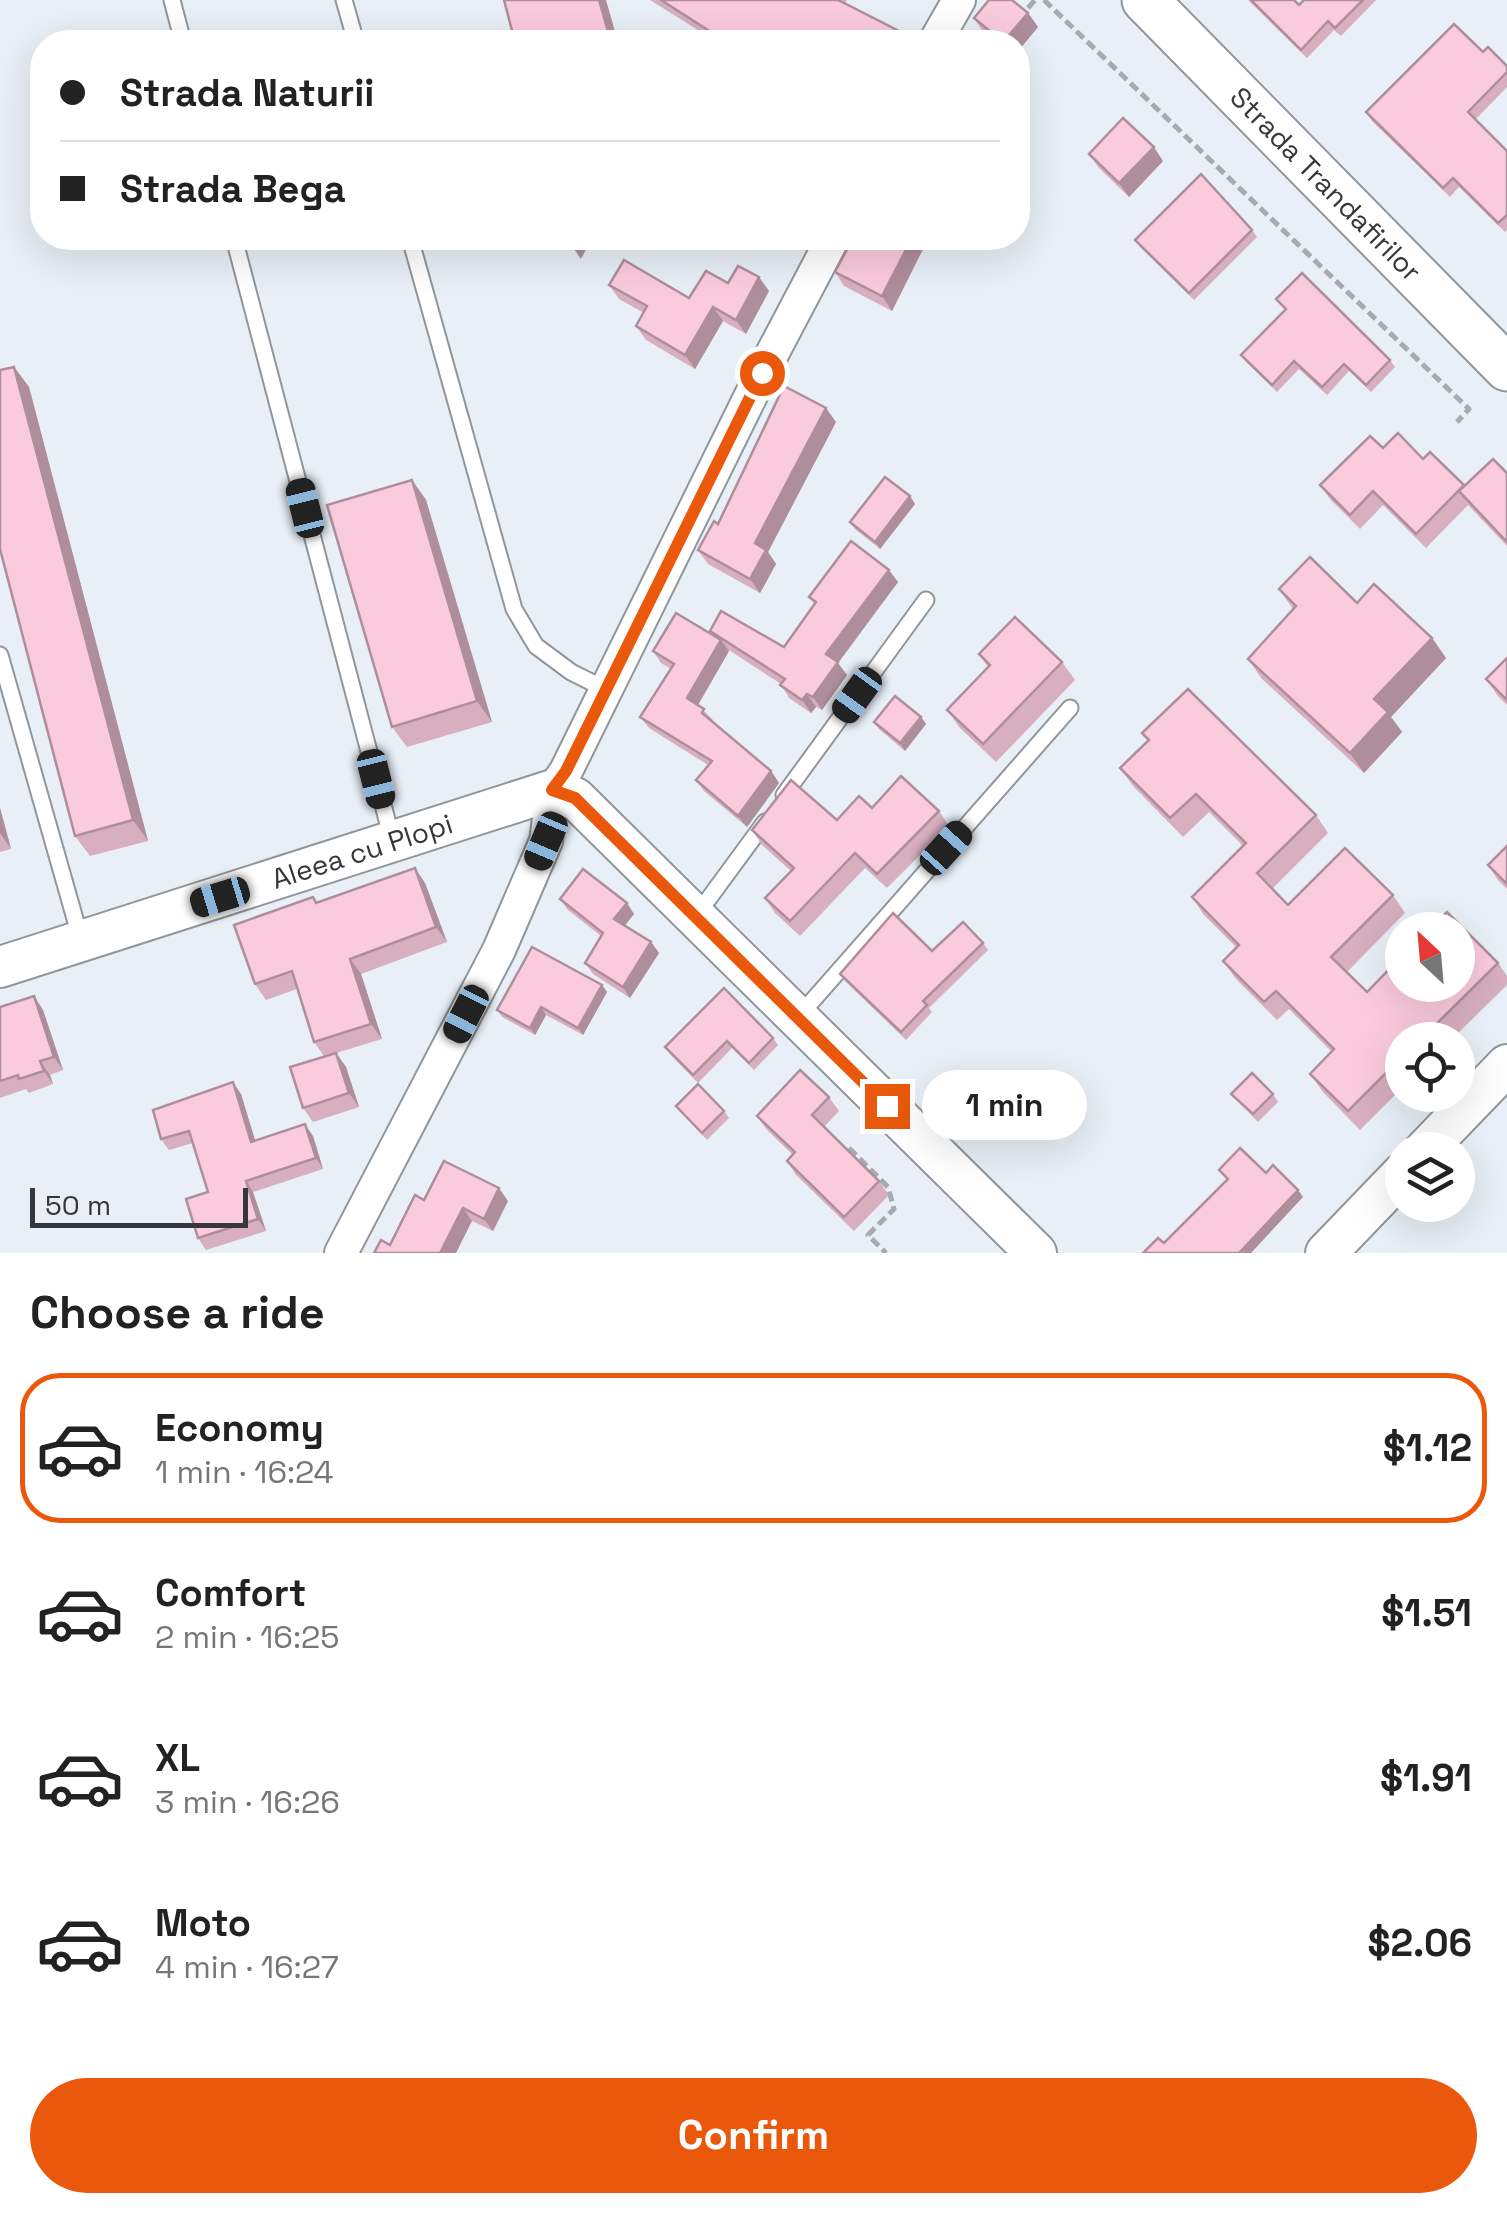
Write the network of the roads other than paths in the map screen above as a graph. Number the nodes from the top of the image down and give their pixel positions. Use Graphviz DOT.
graph roads {
  1 [pos="172,0"];
  2 [pos="344,0"];
  3 [pos="959,0"];
  4 [pos="1145,0"];
  5 [pos="180,30"];
  6 [pos="353,30"];
  7 [pos="942,30"];
  8 [pos="237,250"];
  9 [pos="413,250"];
  10 [pos="827,250"];
  11 [pos="1507,368"];
  12 [pos="926,600"];
  13 [pos="0,655"];
  14 [pos="607,690"];
  15 [pos="1070,708"];
  16 [pos="552,790"];
  17 [pos="394,843"];
  18 [pos="696,916"];
  19 [pos="81,940"];
  20 [pos="0,967"];
  21 [pos="798,1017"];
  22 [pos="1507,1065"];
  23 [pos="1442,1132"];
  24 [pos="1385,1192"];
  25 [pos="342,1253"];
  26 [pos="1036,1253"];
  27 [pos="1326,1253"];
  1 -- 5 [label="lane"];
  2 -- 6 [label="lane"];
  3 -- 7 [label="street"];
  4 -- 11 [label="main road, Strada Trandafirilor"];
  8 -- 17 [label="lane"];
  9 -- 14 [label="lane"];
  10 -- 14 [label="street"];
  12 -- 18 [label="lane"];
  13 -- 19 [label="lane"];
  14 -- 16 [label="street"];
  15 -- 21 [label="lane"];
  16 -- 17 [label="street, Aleea cu Plopi"];
  16 -- 18 [label="street"];
  16 -- 25 [label="street"];
  17 -- 19 [label="street, Aleea cu Plopi"];
  18 -- 21 [label="street"];
  19 -- 20 [label="street, Aleea cu Plopi"];
  21 -- 26 [label="street"];
  22 -- 23 [label="street"];
  24 -- 27 [label="street"];
}
